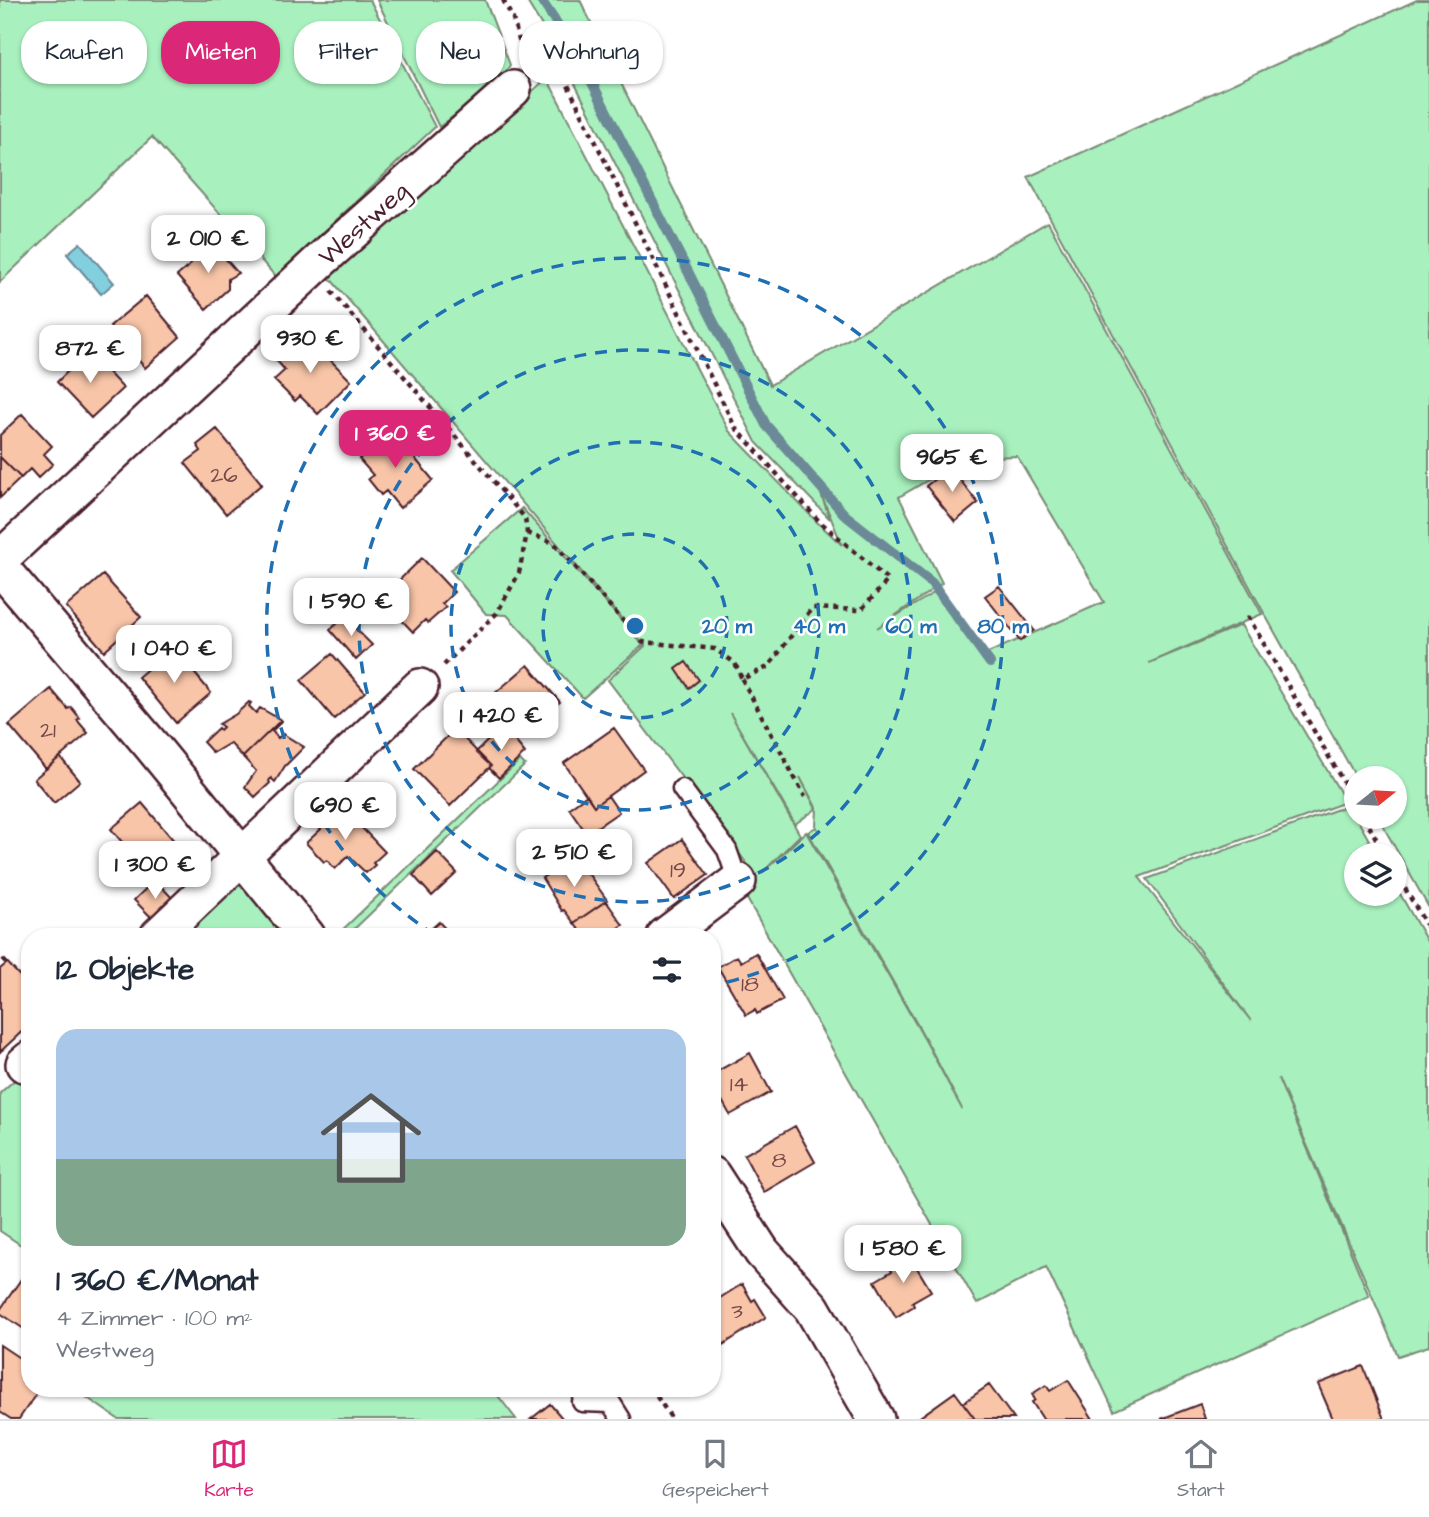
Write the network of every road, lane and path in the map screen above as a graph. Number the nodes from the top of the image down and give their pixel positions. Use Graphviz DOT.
graph roads {
  1 [pos="503,0"];
  2 [pos="519,66"];
  3 [pos="519,84"];
  4 [pos="567,84"];
  5 [pos="312,269"];
  6 [pos="527,533"];
  7 [pos="0,559"];
  8 [pos="0,567"];
  9 [pos="1248,616"];
  10 [pos="742,679"];
  11 [pos="420,687"];
  12 [pos="1344,783"];
  13 [pos="682,789"];
  14 [pos="806,797"];
  15 [pos="242,857"];
  16 [pos="738,881"];
  17 [pos="1407,892"];
  18 [pos="167,928"];
  19 [pos="300,928"];
  20 [pos="676,928"];
  21 [pos="1429,930"];
  22 [pos="721,1189"];
  23 [pos="657,1397"];
  24 [pos="582,1402"];
  25 [pos="621,1419"];
  26 [pos="672,1419"];
  27 [pos="876,1419"];
  1 -- 2 [label="path"];
  3 -- 5 [label="street, Westweg"];
  4 -- 10 [label="path"];
  5 -- 6 [label="path"];
  5 -- 7 [label="street, Westweg"];
  6 -- 10 [label="path"];
  6 -- 11 [label="path"];
  8 -- 15 [label="street"];
  9 -- 12 [label="path"];
  10 -- 14 [label="path"];
  11 -- 15 [label="street"];
  13 -- 16 [label="lane"];
  15 -- 18 [label="street"];
  15 -- 19 [label="street"];
  16 -- 20 [label="street"];
  17 -- 21 [label="path"];
  22 -- 27 [label="street"];
  23 -- 26 [label="path"];
  24 -- 25 [label="lane"];
}
